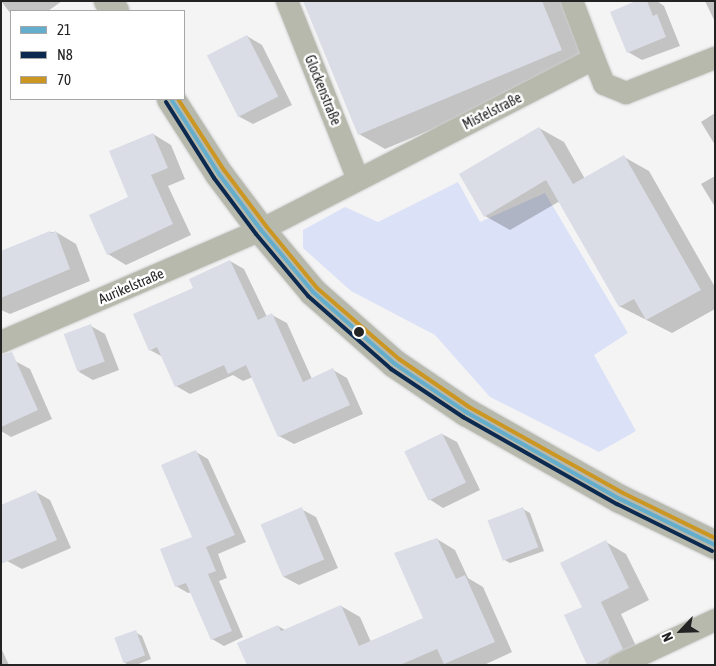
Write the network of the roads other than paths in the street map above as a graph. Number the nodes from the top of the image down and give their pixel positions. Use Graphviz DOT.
graph roads {
  1 [pos="288,1"];
  2 [pos="572,1"];
  3 [pos="715,58"];
  4 [pos="594,59"];
  5 [pos="172,100"];
  6 [pos="358,179"];
  7 [pos="261,230"];
  8 [pos="1,342"];
  9 [pos="715,545"];
  10 [pos="715,620"];
  11 [pos="619,665"];
  1 -- 6 [label="street, Glockenstraße"];
  2 -- 4 [label="street"];
  3 -- 4 [label="street"];
  4 -- 6 [label="street, Mistelstraße"];
  5 -- 7 [label="street"];
  6 -- 7 [label="street, Mistelstraße"];
  7 -- 8 [label="street, Aurikelstraße"];
  7 -- 9 [label="street"];
  10 -- 11 [label="street"];
}
